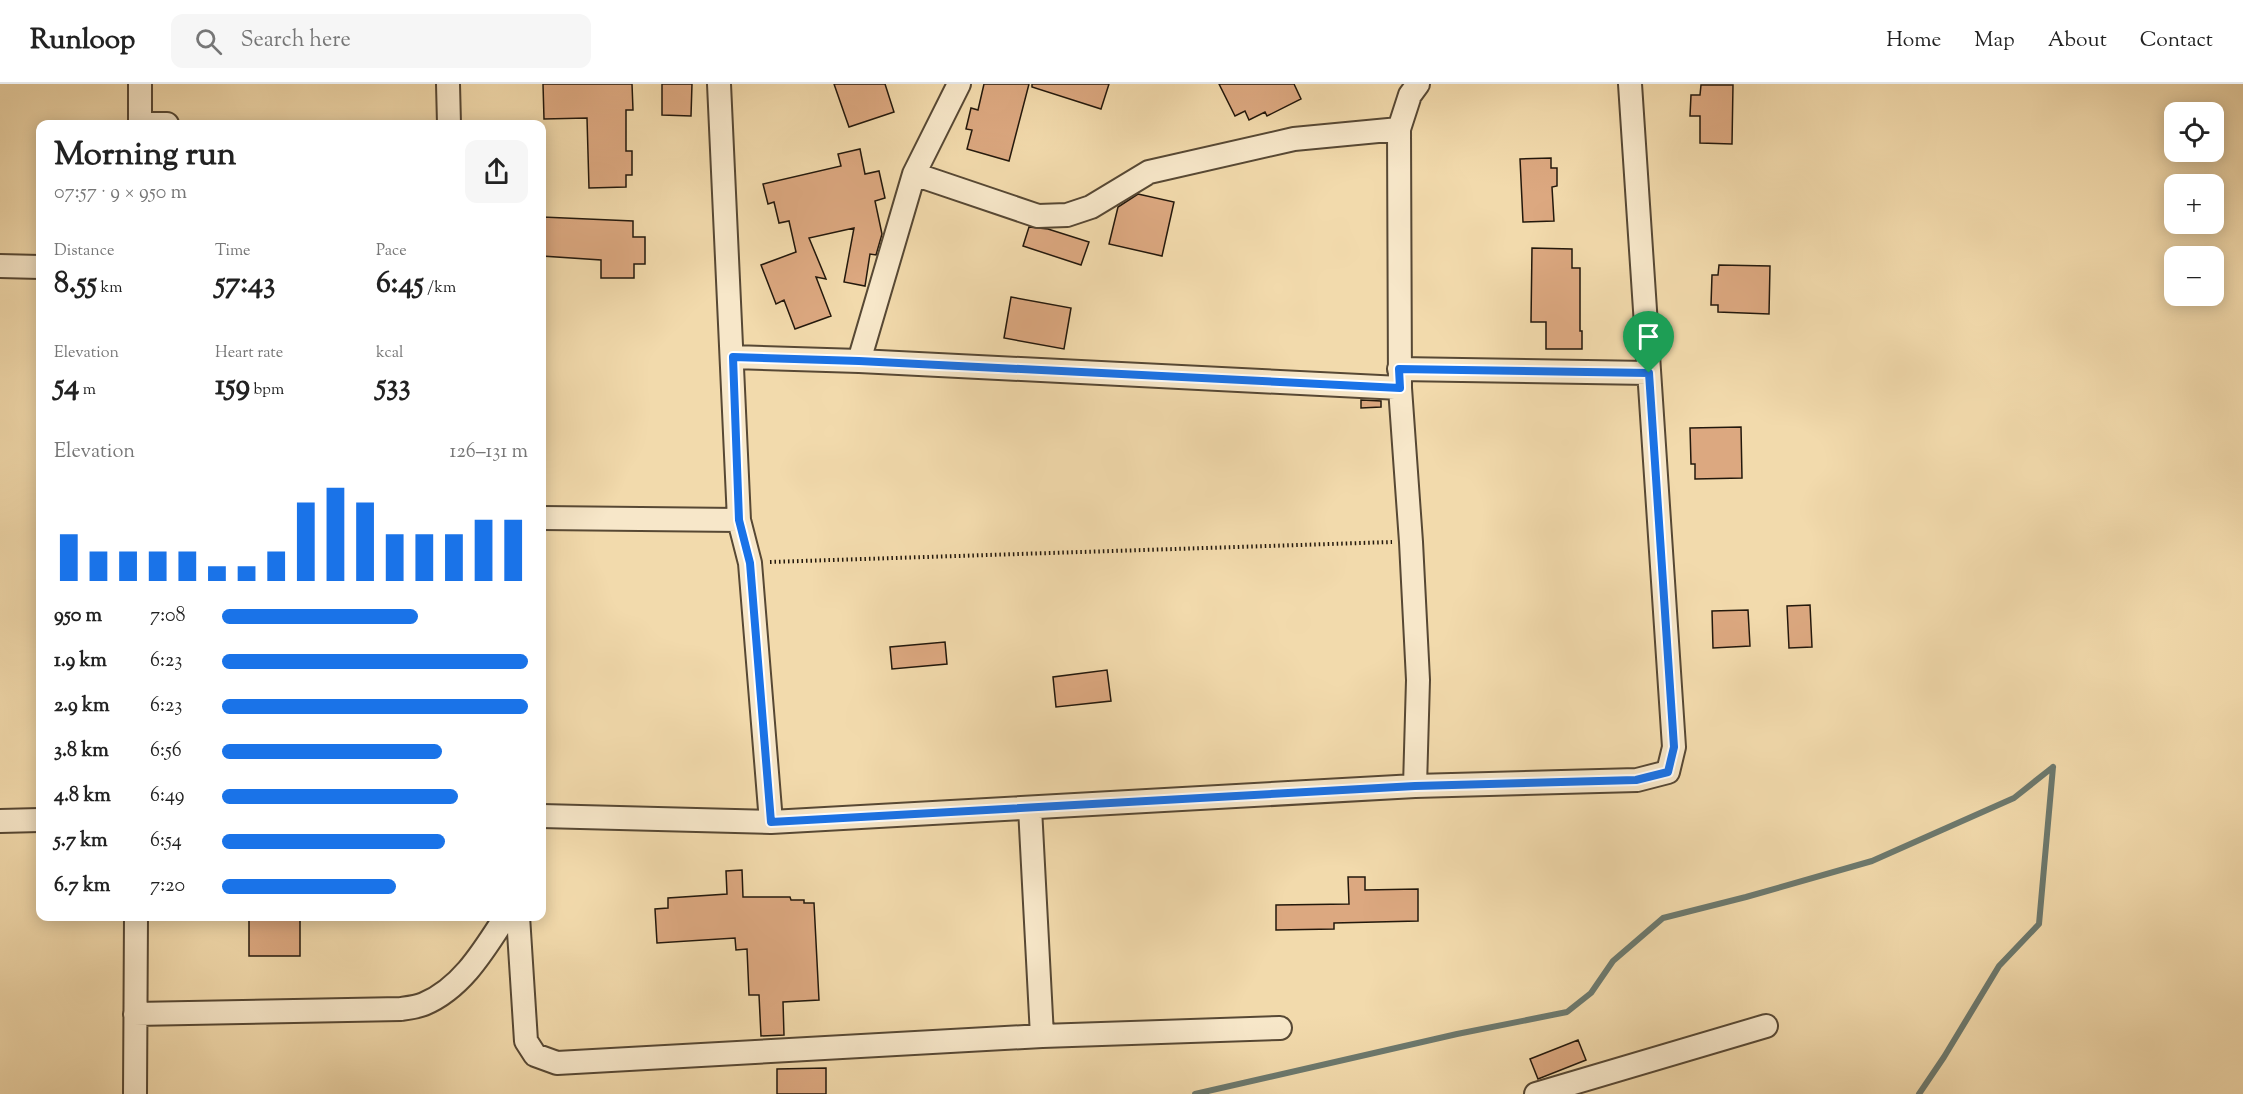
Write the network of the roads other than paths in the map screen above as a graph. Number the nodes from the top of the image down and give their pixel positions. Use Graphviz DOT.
graph roads {
  1 [pos="140,84"];
  2 [pos="448,84"];
  3 [pos="718,84"];
  4 [pos="959,84"];
  5 [pos="1418,84"];
  6 [pos="1630,84"];
  7 [pos="140,120"];
  8 [pos="449,120"];
  9 [pos="1399,129"];
  10 [pos="914,174"];
  11 [pos="0,266"];
  12 [pos="36,267"];
  13 [pos="733,357"];
  14 [pos="859,361"];
  15 [pos="1649,373"];
  16 [pos="1400,379"];
  17 [pos="546,518"];
  18 [pos="739,520"];
  19 [pos="1415,786"];
  20 [pos="1030,808"];
  21 [pos="546,816"];
  22 [pos="36,820"];
  23 [pos="0,821"];
  24 [pos="771,822"];
  25 [pos="136,921"];
  26 [pos="503,921"];
  27 [pos="518,921"];
  28 [pos="135,1014"];
  29 [pos="1766,1026"];
  30 [pos="1280,1028"];
  31 [pos="1042,1036"];
  32 [pos="135,1094"];
  33 [pos="1536,1094"];
  1 -- 7 [label="street"];
  2 -- 8 [label="street"];
  3 -- 13 [label="street"];
  4 -- 10 [label="street"];
  5 -- 9 [label="street"];
  6 -- 15 [label="street"];
  9 -- 10 [label="street"];
  9 -- 16 [label="street"];
  10 -- 14 [label="street"];
  11 -- 12 [label="street"];
  13 -- 14 [label="street"];
  13 -- 18 [label="street"];
  14 -- 16 [label="street"];
  15 -- 16 [label="street"];
  15 -- 19 [label="street"];
  16 -- 19 [label="street"];
  17 -- 18 [label="street"];
  18 -- 24 [label="street"];
  19 -- 20 [label="street"];
  20 -- 24 [label="street"];
  20 -- 31 [label="street"];
  21 -- 24 [label="street"];
  22 -- 23 [label="street"];
  25 -- 28 [label="street"];
  26 -- 28 [label="street"];
  27 -- 31 [label="street"];
  28 -- 32 [label="street"];
  29 -- 33 [label="street"];
  30 -- 31 [label="street"];
}
